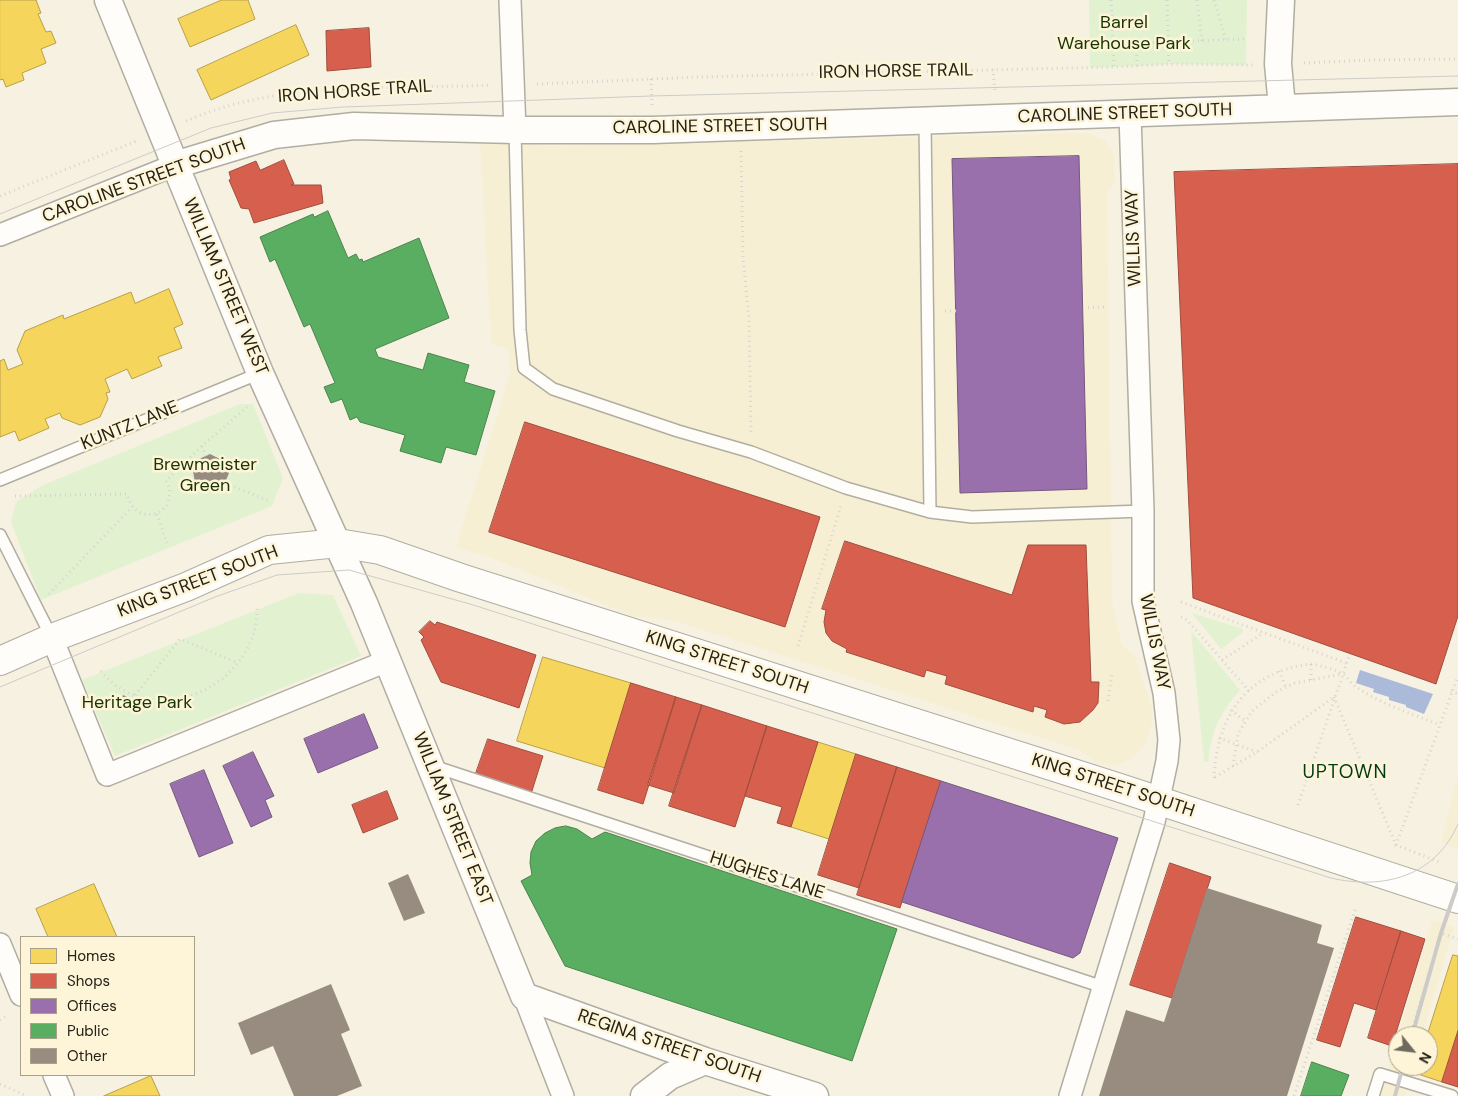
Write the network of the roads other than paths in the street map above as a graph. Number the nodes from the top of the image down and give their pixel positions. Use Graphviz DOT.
graph roads {
  1 [pos="108,0"];
  2 [pos="510,0"];
  3 [pos="1281,0"];
  4 [pos="1458,102"];
  5 [pos="1282,107"];
  6 [pos="1130,114"];
  7 [pos="925,122"];
  8 [pos="515,130"];
  9 [pos="175,165"];
  10 [pos="2,229"];
  11 [pos="260,372"];
  12 [pos="0,480"];
  13 [pos="1142,511"];
  14 [pos="930,512"];
  15 [pos="0,535"];
  16 [pos="338,543"];
  17 [pos="52,638"];
  18 [pos="0,661"];
  19 [pos="387,661"];
  20 [pos="431,766"];
  21 [pos="1159,801"];
  22 [pos="1458,899"];
  23 [pos="0,944"];
  24 [pos="1103,987"];
  25 [pos="20,993"];
  26 [pos="524,996"];
  27 [pos="705,1061"];
  28 [pos="54,1076"];
  29 [pos="63,1096"];
  30 [pos="563,1096"];
  31 [pos="644,1096"];
  32 [pos="815,1096"];
  33 [pos="1070,1096"];
  34 [pos="1373,1096"];
  35 [pos="1452,1096"];
  1 -- 9 [label="street, WILLIAM STREET WEST"];
  2 -- 8 [label="street"];
  3 -- 5 [label="street"];
  4 -- 5 [label="street, CAROLINE STREET SOUTH"];
  5 -- 6 [label="street, CAROLINE STREET SOUTH"];
  6 -- 7 [label="street, CAROLINE STREET SOUTH"];
  6 -- 13 [label="street, WILLIS WAY"];
  7 -- 8 [label="street, CAROLINE STREET SOUTH"];
  7 -- 14 [label="lane"];
  8 -- 9 [label="street, CAROLINE STREET SOUTH"];
  8 -- 14 [label="lane"];
  9 -- 10 [label="street, CAROLINE STREET SOUTH"];
  9 -- 11 [label="street, WILLIAM STREET WEST"];
  11 -- 12 [label="lane, KUNTZ LANE"];
  11 -- 16 [label="street, WILLIAM STREET WEST"];
  13 -- 14 [label="lane"];
  13 -- 21 [label="street, WILLIS WAY"];
  15 -- 17 [label="lane"];
  16 -- 17 [label="main road, KING STREET SOUTH"];
  16 -- 19 [label="street, WILLIAM STREET EAST"];
  16 -- 21 [label="main road, KING STREET SOUTH"];
  17 -- 18 [label="main road, KING STREET SOUTH"];
  17 -- 19 [label="street"];
  19 -- 20 [label="street, WILLIAM STREET EAST"];
  20 -- 24 [label="lane, HUGHES LANE"];
  20 -- 26 [label="street, WILLIAM STREET EAST"];
  21 -- 22 [label="main road, KING STREET SOUTH"];
  21 -- 24 [label="street, WILLIS WAY"];
  23 -- 25 [label="street"];
  24 -- 33 [label="street, WILLIS WAY"];
  26 -- 27 [label="street, REGINA STREET SOUTH"];
  26 -- 30 [label="street, WILLIAM STREET EAST"];
  27 -- 31 [label="street"];
  27 -- 32 [label="street, REGINA STREET SOUTH"];
  28 -- 29 [label="street"];
  34 -- 35 [label="lane"];
}
